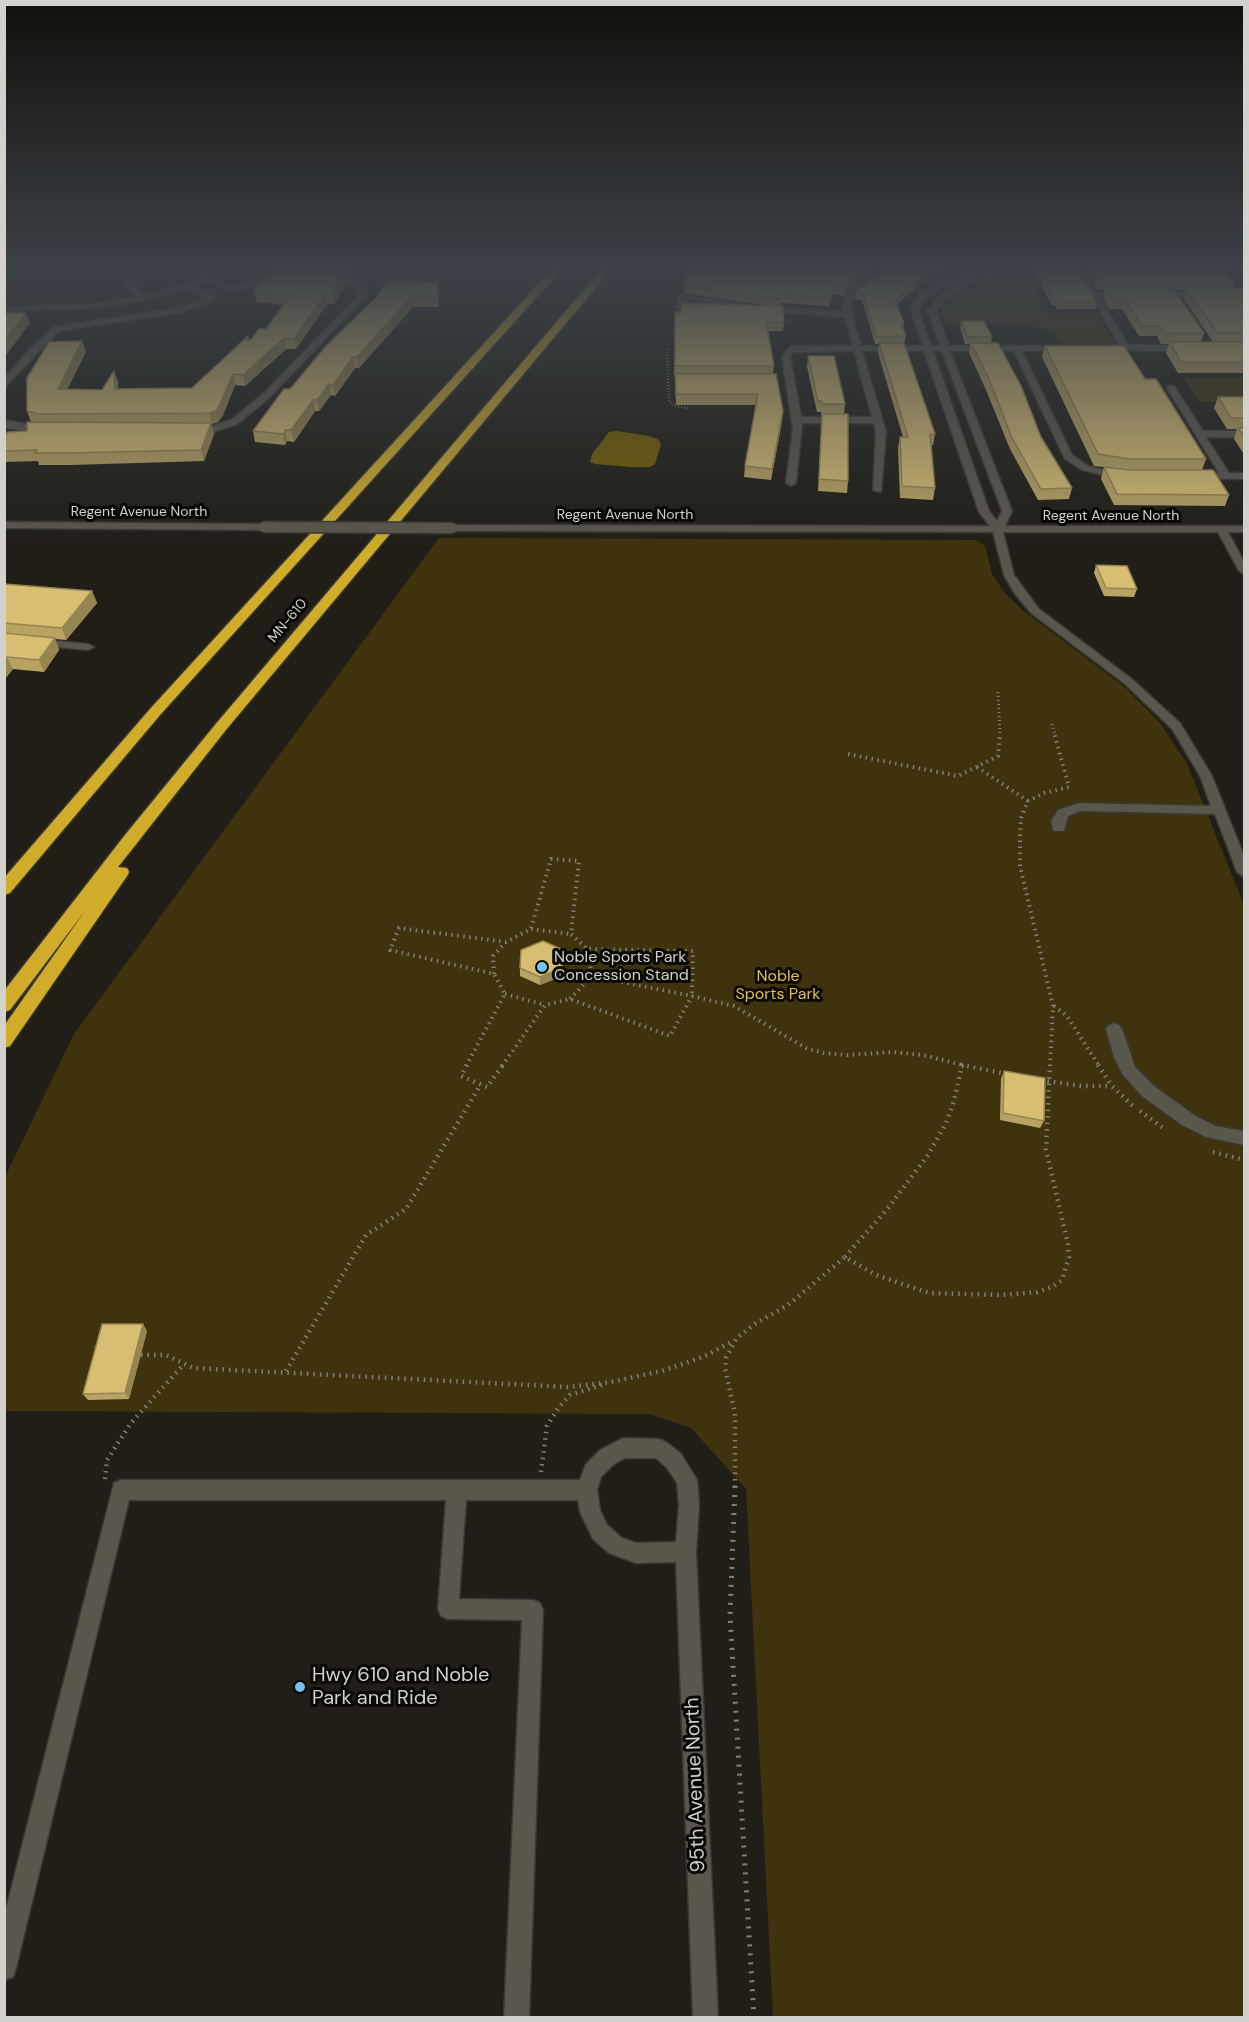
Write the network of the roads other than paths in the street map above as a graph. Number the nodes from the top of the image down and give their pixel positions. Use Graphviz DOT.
graph roads {
  1 [pos="24,361"];
  2 [pos="299,361"];
  3 [pos="473,361"];
  4 [pos="528,361"];
  5 [pos="787,361"];
  6 [pos="862,361"];
  7 [pos="931,361"];
  8 [pos="950,361"];
  9 [pos="1023,361"];
  10 [pos="776,380"];
  11 [pos="790,380"];
  12 [pos="4,385"];
  13 [pos="1171,388"];
  14 [pos="798,420"];
  15 [pos="878,420"];
  16 [pos="4,423"];
  17 [pos="54,430"];
  18 [pos="186,430"];
  19 [pos="1199,434"];
  20 [pos="1245,434"];
  21 [pos="1137,476"];
  22 [pos="1181,476"];
  23 [pos="1226,476"];
  24 [pos="1245,476"];
  25 [pos="791,483"];
  26 [pos="878,490"];
  27 [pos="4,525"];
  28 [pos="998,529"];
  29 [pos="1221,529"];
  30 [pos="1245,529"];
  31 [pos="1245,571"];
  32 [pos="4,639"];
  33 [pos="88,647"];
  34 [pos="220,728"];
  35 [pos="1220,810"];
  36 [pos="55,828"];
  37 [pos="1059,828"];
  38 [pos="1245,872"];
  39 [pos="4,878"];
  40 [pos="4,889"];
  41 [pos="4,1005"];
  42 [pos="1114,1029"];
  43 [pos="4,1041"];
  44 [pos="1245,1138"];
  45 [pos="458,1488"];
  46 [pos="587,1490"];
  47 [pos="686,1552"];
  48 [pos="4,1968"];
  49 [pos="516,2018"];
  50 [pos="706,2018"];
  1 -- 12 [label="street"];
  2 -- 18 [label="street"];
  3 -- 36 [label="highway"];
  4 -- 34 [label="highway, MN-610"];
  5 -- 11 [label="street"];
  6 -- 15 [label="street"];
  7 -- 28 [label="street"];
  8 -- 28 [label="street"];
  9 -- 21 [label="street"];
  10 -- 11 [label="street"];
  11 -- 14 [label="street"];
  13 -- 19 [label="street"];
  14 -- 15 [label="street"];
  14 -- 25 [label="street"];
  15 -- 26 [label="street"];
  16 -- 17 [label="street"];
  19 -- 20 [label="street"];
  19 -- 23 [label="street"];
  22 -- 23 [label="street"];
  23 -- 24 [label="street"];
  27 -- 28 [label="street, Regent Avenue North, bridge"];
  28 -- 29 [label="street, Regent Avenue North"];
  28 -- 35 [label="street"];
  29 -- 30 [label="street, Regent Avenue North"];
  29 -- 31 [label="street"];
  32 -- 33 [label="street"];
  34 -- 41 [label="highway, MN-610"];
  34 -- 43 [label="highway"];
  35 -- 37 [label="street"];
  35 -- 38 [label="street"];
  36 -- 39 [label="highway"];
  36 -- 40 [label="highway"];
  42 -- 44 [label="street"];
  45 -- 46 [label="street"];
  45 -- 48 [label="street"];
  45 -- 49 [label="street"];
  46 -- 47 [label="street"];
  46 -- 47 [label="street, 95th Avenue North"];
  47 -- 50 [label="street, 95th Avenue North"];
}
